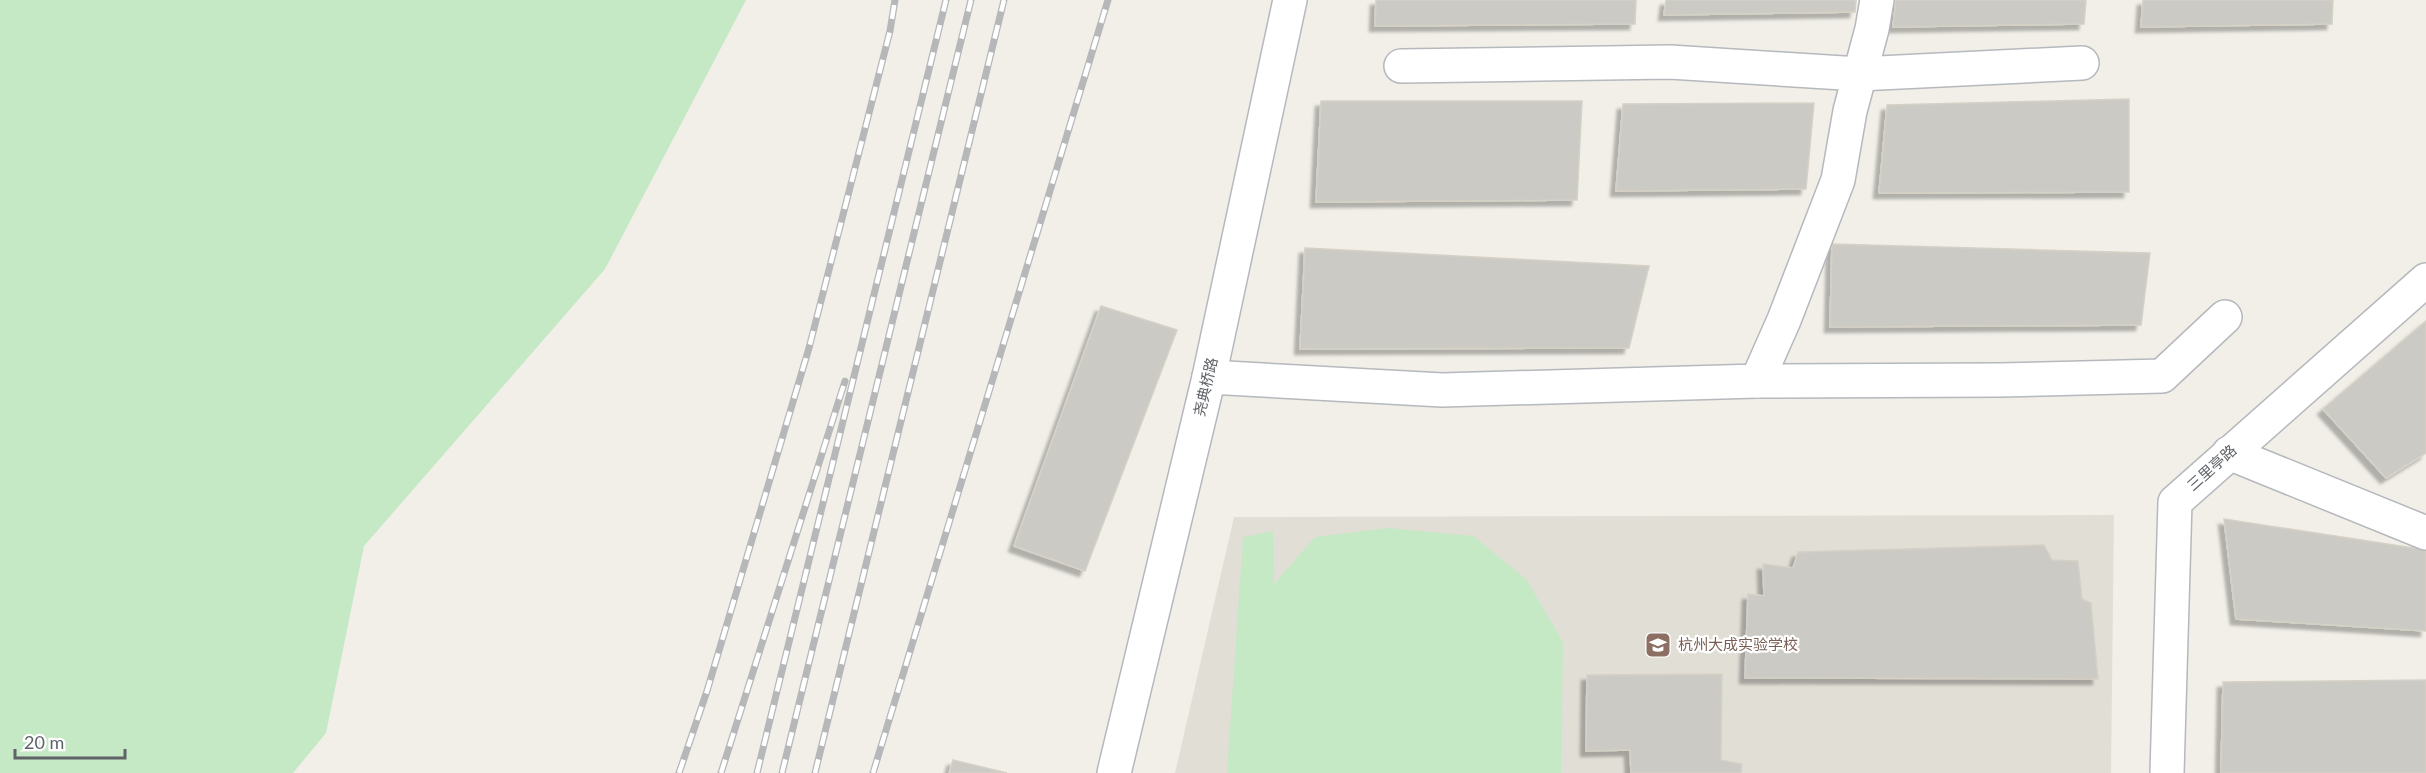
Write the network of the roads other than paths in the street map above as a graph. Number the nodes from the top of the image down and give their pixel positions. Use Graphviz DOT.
graph roads {
  1 [pos="1290,0"];
  2 [pos="1877,0"];
  3 [pos="2082,63"];
  4 [pos="1401,66"];
  5 [pos="1859,74"];
  6 [pos="2426,280"];
  7 [pos="2224,317"];
  8 [pos="1209,377"];
  9 [pos="1757,381"];
  10 [pos="2229,453"];
  11 [pos="2426,533"];
  12 [pos="1114,773"];
  13 [pos="2167,773"];
  1 -- 8 [label="street, 尧典桥路"];
  2 -- 5 [label="street"];
  3 -- 5 [label="street"];
  4 -- 5 [label="street"];
  5 -- 9 [label="street"];
  6 -- 10 [label="street, 三里亭路"];
  7 -- 9 [label="street"];
  8 -- 9 [label="street"];
  8 -- 12 [label="street, 尧典桥路"];
  10 -- 11 [label="street"];
  10 -- 13 [label="street, 三里亭路"];
}
